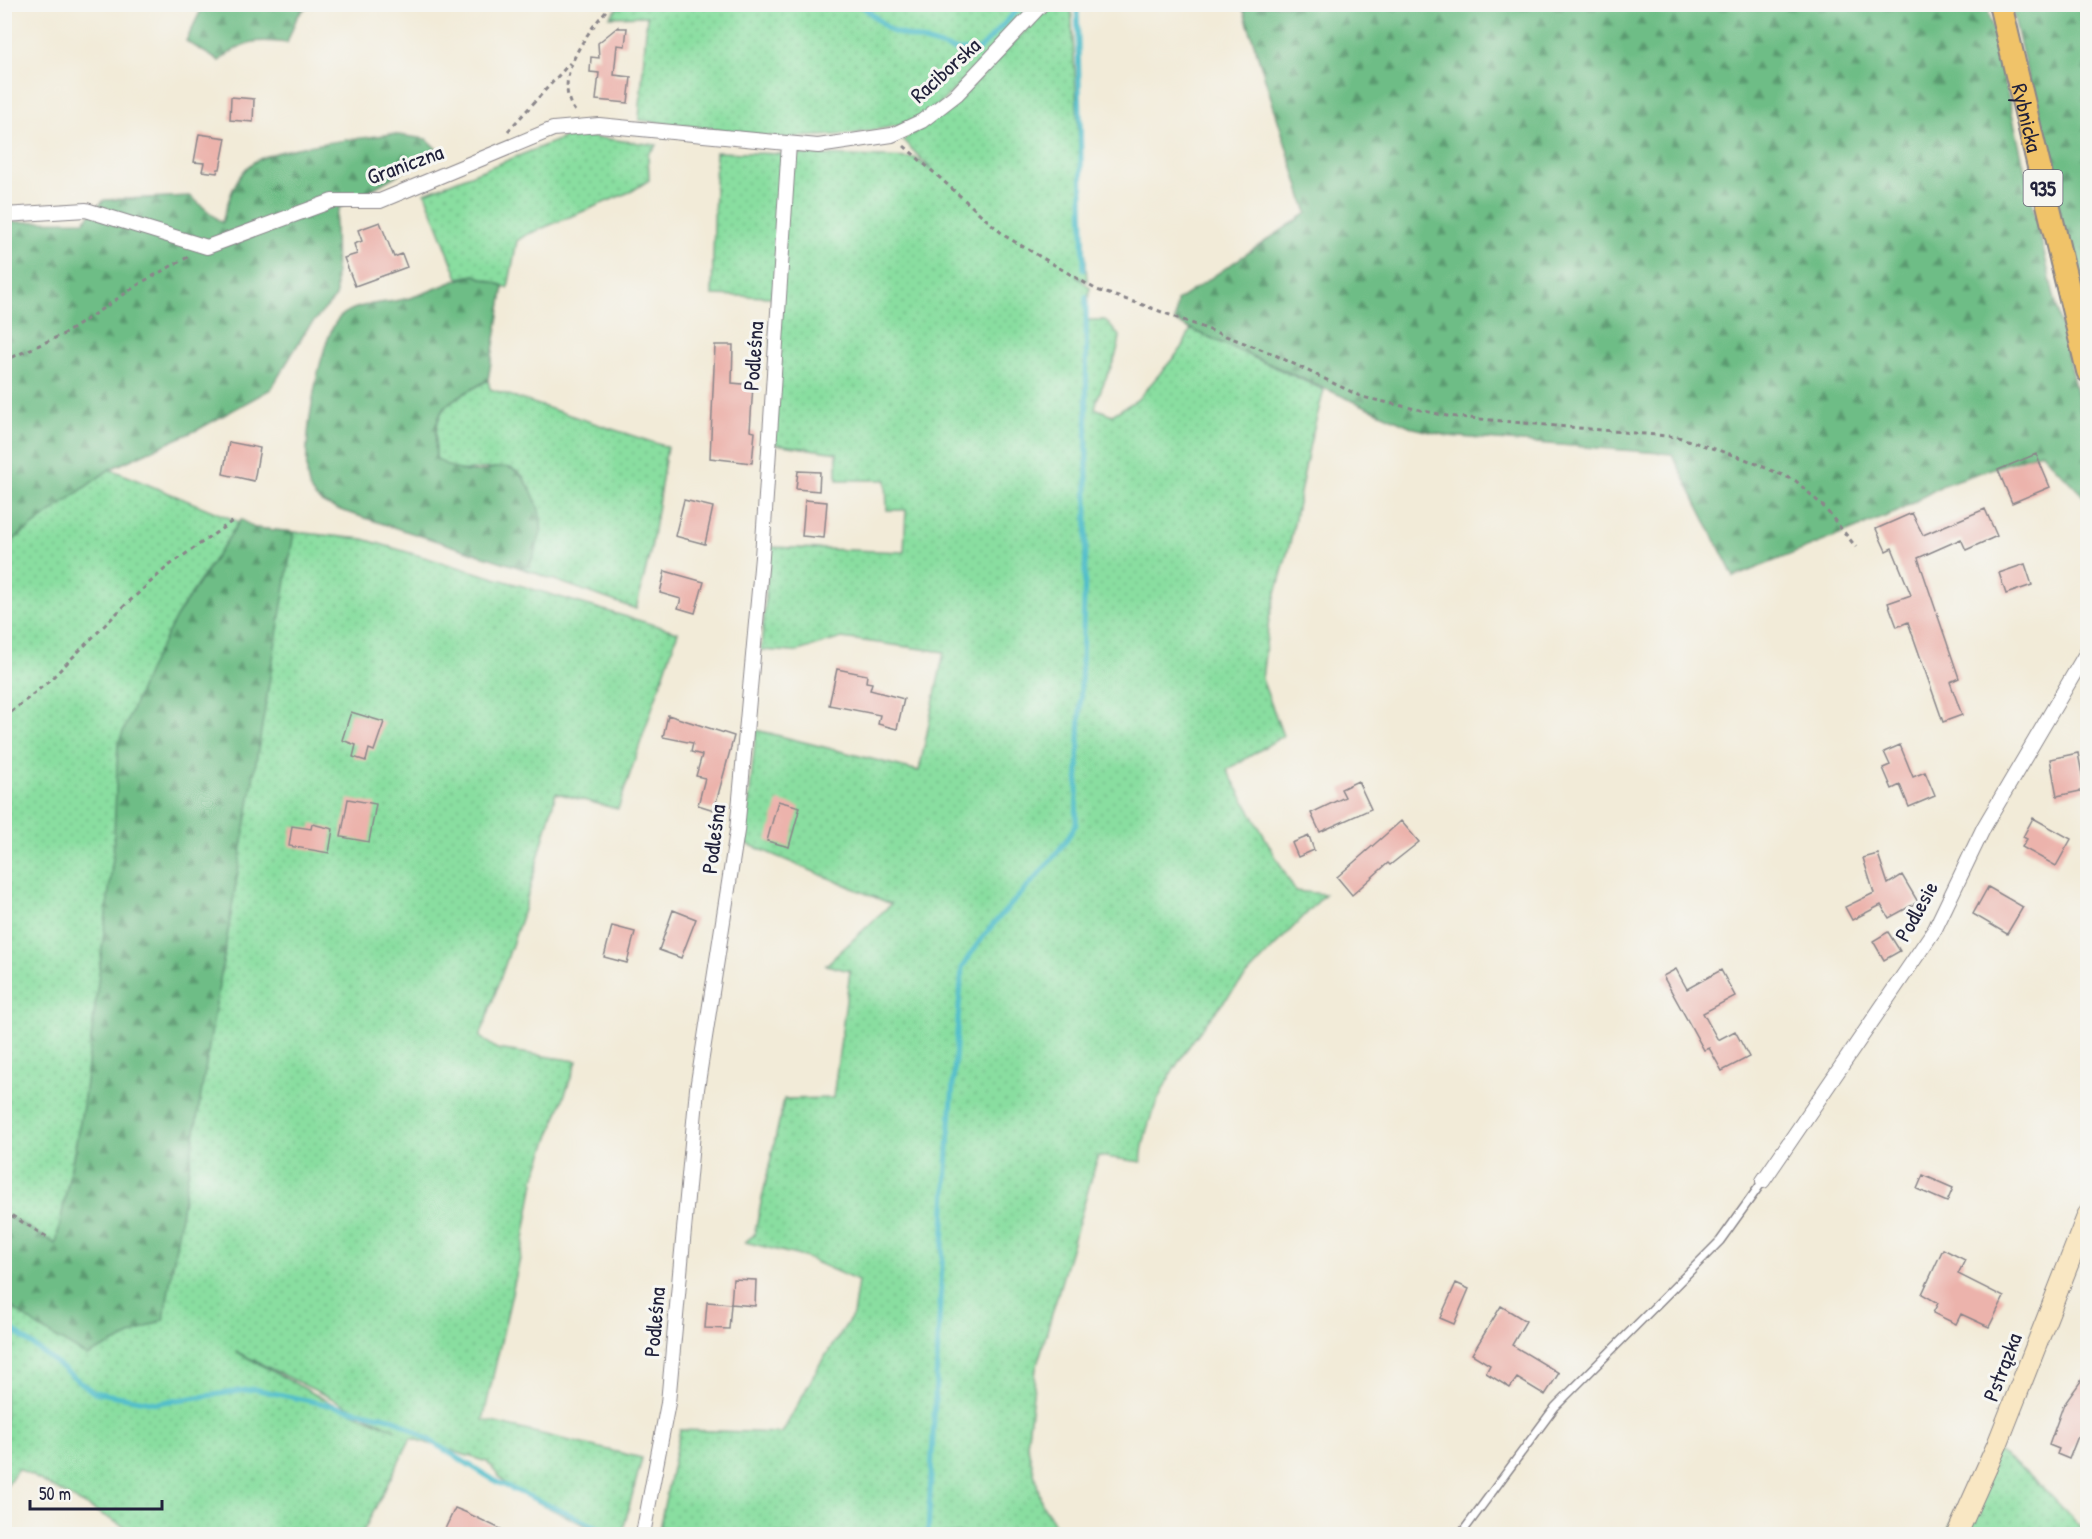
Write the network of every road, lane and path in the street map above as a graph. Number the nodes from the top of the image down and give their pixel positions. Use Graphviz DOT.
graph roads {
  1 [pos="612,4"];
  2 [pos="1042,4"];
  3 [pos="2000,4"];
  4 [pos="570,63"];
  5 [pos="599,125"];
  6 [pos="892,135"];
  7 [pos="789,144"];
  8 [pos="484,156"];
  9 [pos="4,215"];
  10 [pos="207,247"];
  11 [pos="4,361"];
  12 [pos="2088,371"];
  13 [pos="234,520"];
  14 [pos="1856,547"];
  15 [pos="2088,650"];
  16 [pos="4,718"];
  17 [pos="1763,1180"];
  18 [pos="4,1211"];
  19 [pos="2088,1214"];
  20 [pos="47,1238"];
  21 [pos="643,1534"];
  22 [pos="1461,1534"];
  23 [pos="1957,1534"];
  1 -- 4 [label="path"];
  2 -- 6 [label="street, Raciborska"];
  3 -- 12 [label="main road, Rybnicka / 935"];
  4 -- 5 [label="path"];
  4 -- 8 [label="path"];
  5 -- 7 [label="street, Graniczna"];
  5 -- 8 [label="street, Graniczna"];
  6 -- 7 [label="street, Raciborska"];
  6 -- 14 [label="path"];
  7 -- 21 [label="street, Podleśna"];
  8 -- 10 [label="street, Graniczna"];
  9 -- 10 [label="street"];
  10 -- 11 [label="path"];
  13 -- 16 [label="path"];
  15 -- 17 [label="street, Podlesie"];
  17 -- 22 [label="lane"];
  18 -- 20 [label="path"];
  19 -- 23 [label="main road, Pstrązka"];
}
